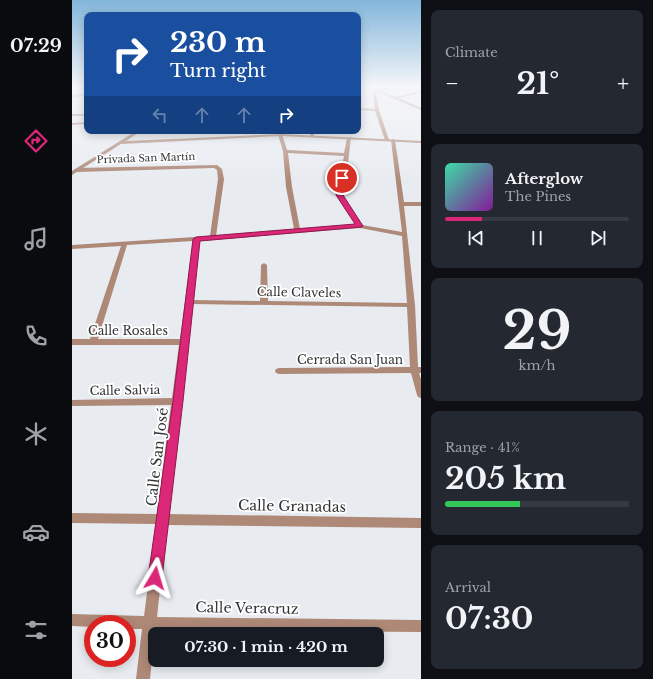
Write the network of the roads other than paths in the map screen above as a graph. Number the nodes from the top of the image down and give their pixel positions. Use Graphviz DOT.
graph roads {
  1 [pos="380,118"];
  2 [pos="84,123"];
  3 [pos="72,124"];
  4 [pos="135,134"];
  5 [pos="265,134"];
  6 [pos="280,134"];
  7 [pos="319,134"];
  8 [pos="349,138"];
  9 [pos="387,140"];
  10 [pos="393,140"];
  11 [pos="421,142"];
  12 [pos="120,144"];
  13 [pos="285,151"];
  14 [pos="347,155"];
  15 [pos="85,165"];
  16 [pos="72,166"];
  17 [pos="78,170"];
  18 [pos="72,173"];
  19 [pos="401,204"];
  20 [pos="421,204"];
  21 [pos="360,226"];
  22 [pos="296,231"];
  23 [pos="405,235"];
  24 [pos="214,238"];
  25 [pos="196,239"];
  26 [pos="125,244"];
  27 [pos="72,247"];
  28 [pos="264,265"];
  29 [pos="188,302"];
  30 [pos="264,303"];
  31 [pos="411,305"];
  32 [pos="72,342"];
  33 [pos="93,342"];
  34 [pos="184,342"];
  35 [pos="417,370"];
  36 [pos="279,371"];
  37 [pos="421,394"];
  38 [pos="178,401"];
  39 [pos="72,403"];
  40 [pos="72,518"];
  41 [pos="163,518"];
  42 [pos="421,523"];
  43 [pos="72,620"];
  44 [pos="150,623"];
  45 [pos="421,626"];
  46 [pos="143,679"];
  1 -- 9 [label="street"];
  2 -- 3 [label="street"];
  4 -- 12 [label="street"];
  5 -- 12 [label="street"];
  6 -- 13 [label="street"];
  7 -- 8 [label="street"];
  8 -- 9 [label="street"];
  8 -- 14 [label="street"];
  9 -- 10 [label="street"];
  10 -- 11 [label="street"];
  10 -- 19 [label="street"];
  12 -- 15 [label="street"];
  13 -- 14 [label="street"];
  13 -- 22 [label="street"];
  14 -- 21 [label="street"];
  15 -- 16 [label="street"];
  15 -- 17 [label="street"];
  17 -- 18 [label="street"];
  17 -- 24 [label="street, Privada San Martín"];
  19 -- 20 [label="street"];
  19 -- 23 [label="street"];
  21 -- 22 [label="street"];
  21 -- 23 [label="street"];
  22 -- 24 [label="street"];
  23 -- 31 [label="street"];
  24 -- 25 [label="street"];
  25 -- 26 [label="street"];
  25 -- 29 [label="street, Calle San José"];
  26 -- 27 [label="street"];
  26 -- 33 [label="street"];
  28 -- 30 [label="street"];
  29 -- 30 [label="street, Calle Claveles"];
  29 -- 34 [label="street, Calle San José"];
  30 -- 31 [label="street, Calle Claveles"];
  31 -- 35 [label="street"];
  32 -- 33 [label="street, Calle Rosales"];
  33 -- 34 [label="street, Calle Rosales"];
  34 -- 38 [label="street, Calle San José"];
  35 -- 36 [label="street, Cerrada San Juan"];
  35 -- 37 [label="street"];
  38 -- 39 [label="street, Calle Salvia"];
  38 -- 41 [label="street, Calle San José"];
  40 -- 41 [label="street, Calle Granadas"];
  41 -- 42 [label="street, Calle Granadas"];
  41 -- 44 [label="street, Calle San José"];
  43 -- 44 [label="street, Calle Veracruz"];
  44 -- 45 [label="street, Calle Veracruz"];
  44 -- 46 [label="street, Calle San José"];
}
